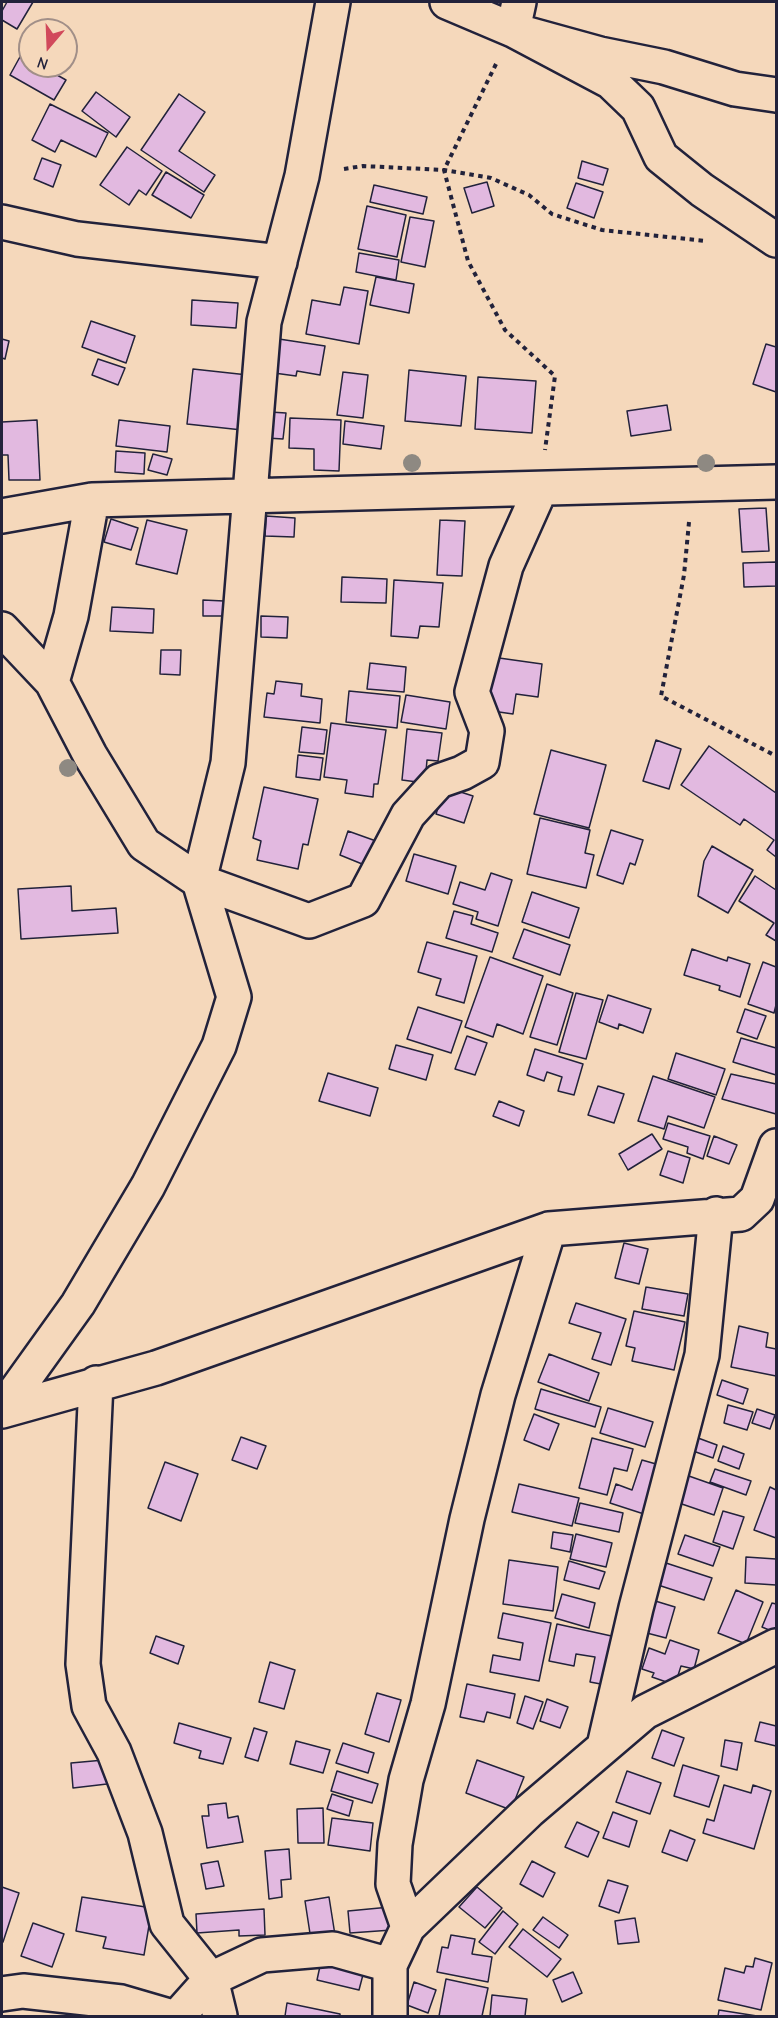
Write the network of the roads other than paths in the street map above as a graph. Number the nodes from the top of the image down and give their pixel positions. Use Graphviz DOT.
graph roads {
  1 [pos="333,2"];
  2 [pos="447,2"];
  3 [pos="516,16"];
  4 [pos="777,95"];
  5 [pos="2,222"];
  6 [pos="777,240"];
  7 [pos="280,262"];
  8 [pos="777,482"];
  9 [pos="540,490"];
  10 [pos="249,498"];
  11 [pos="92,500"];
  12 [pos="2,516"];
  13 [pos="2,629"];
  14 [pos="52,682"];
  15 [pos="200,882"];
  16 [pos="777,1146"];
  17 [pos="716,1214"];
  18 [pos="549,1229"];
  19 [pos="96,1383"];
  20 [pos="2,1411"];
  21 [pos="777,1646"];
  22 [pos="604,1746"];
  23 [pos="408,1927"];
  24 [pos="390,1965"];
  25 [pos="211,1979"];
  26 [pos="2,1994"];
  27 [pos="169,2016"];
  28 [pos="178,2016"];
  29 [pos="220,2016"];
  30 [pos="390,2016"];
  1 -- 7 [label="street"];
  2 -- 3 [label="street"];
  3 -- 4 [label="street"];
  3 -- 6 [label="street"];
  5 -- 7 [label="street"];
  7 -- 10 [label="street"];
  8 -- 9 [label="street"];
  9 -- 10 [label="street"];
  9 -- 15 [label="street"];
  10 -- 11 [label="street"];
  10 -- 15 [label="street"];
  11 -- 12 [label="street"];
  11 -- 14 [label="street"];
  13 -- 14 [label="street"];
  14 -- 15 [label="street"];
  15 -- 20 [label="street"];
  16 -- 17 [label="street"];
  17 -- 18 [label="street"];
  17 -- 22 [label="street"];
  18 -- 19 [label="street"];
  18 -- 23 [label="street"];
  19 -- 20 [label="street"];
  19 -- 25 [label="street"];
  21 -- 22 [label="street"];
  22 -- 23 [label="street"];
  23 -- 24 [label="street"];
  24 -- 25 [label="street"];
  24 -- 30 [label="street"];
  25 -- 28 [label="street"];
  25 -- 29 [label="street"];
  26 -- 27 [label="street"];
}
